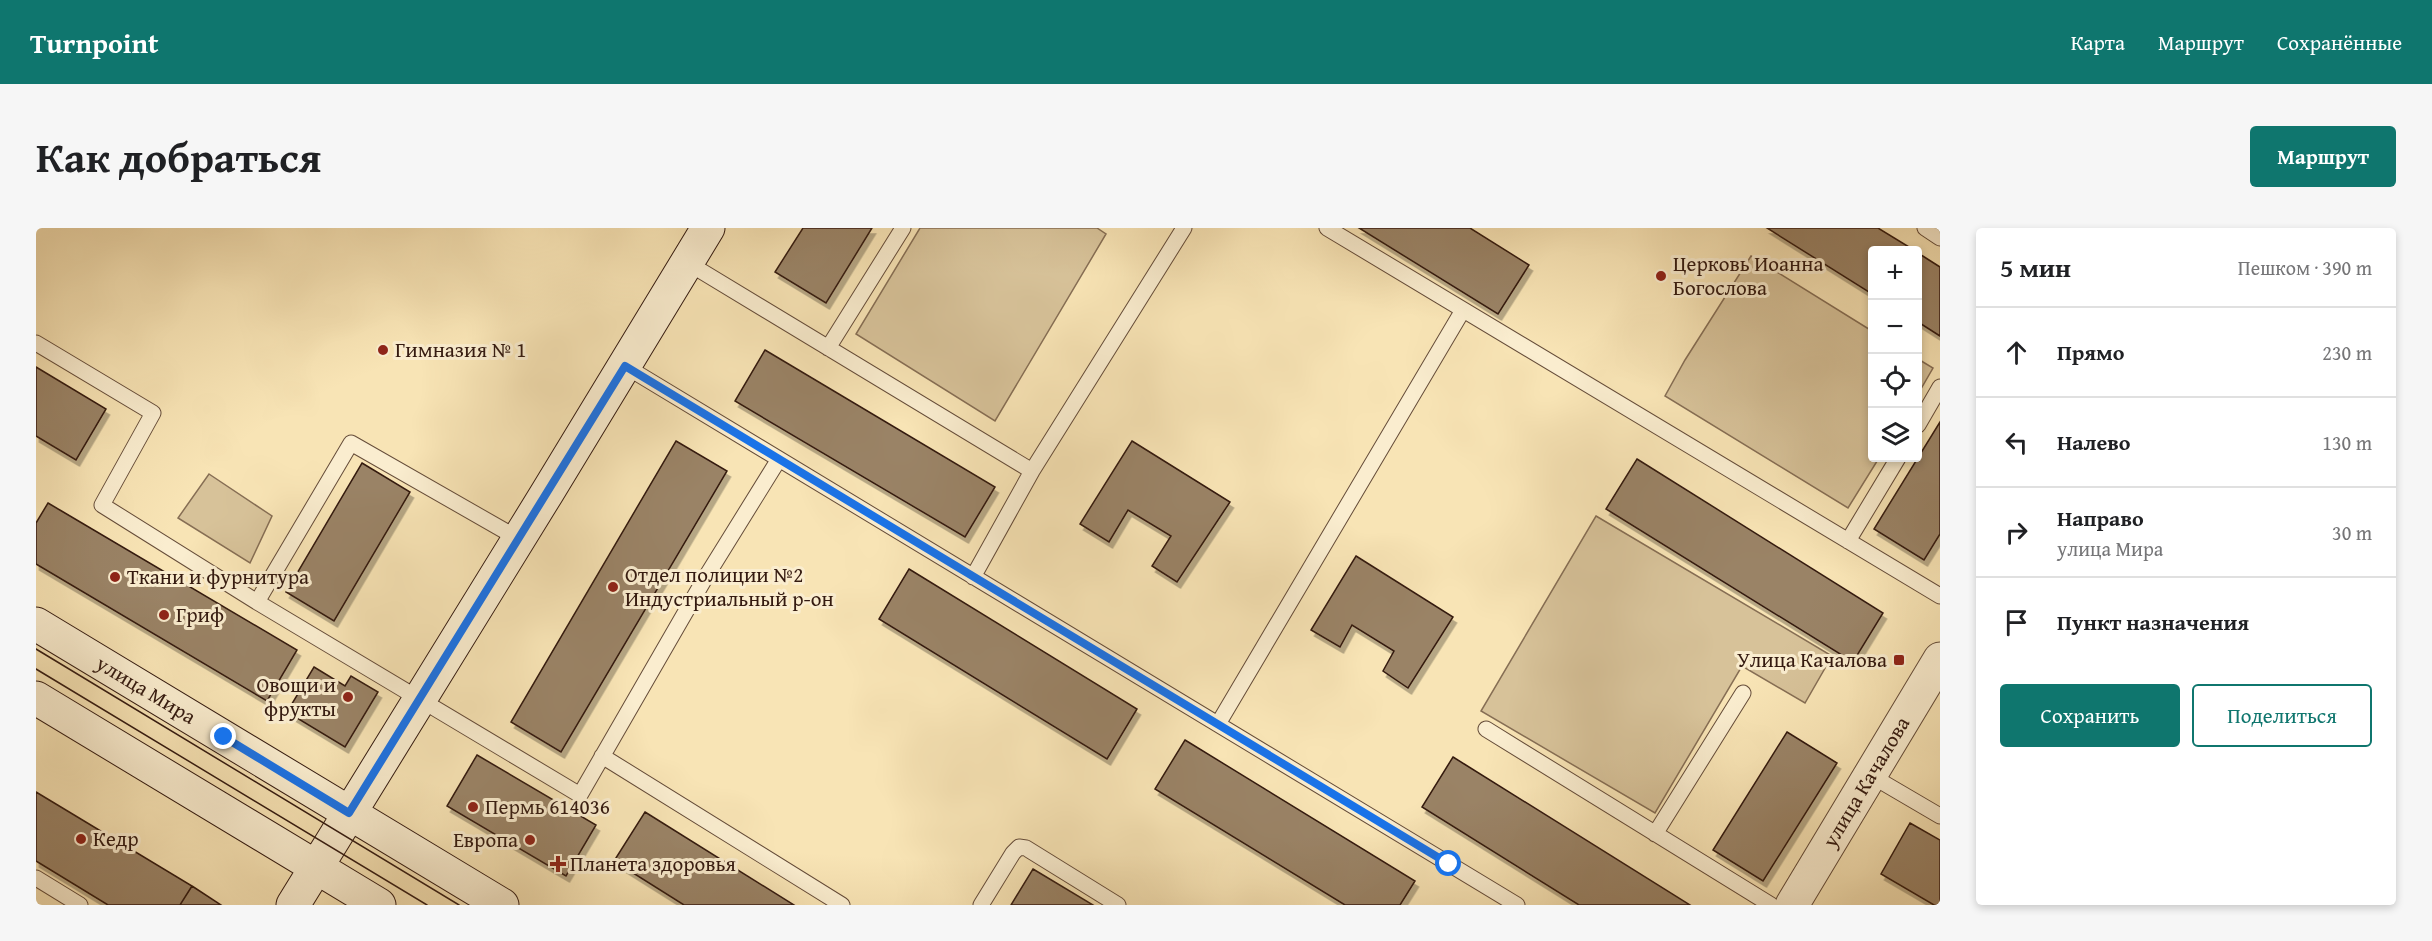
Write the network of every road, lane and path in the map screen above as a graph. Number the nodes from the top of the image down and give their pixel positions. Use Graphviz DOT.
graph roads {
  1 [pos="708,228"];
  2 [pos="903,228"];
  3 [pos="1184,228"];
  4 [pos="1327,228"];
  5 [pos="1925,228"];
  6 [pos="1940,238"];
  7 [pos="688,263"];
  8 [pos="1463,310"];
  9 [pos="36,344"];
  10 [pos="828,348"];
  11 [pos="625,366"];
  12 [pos="1940,387"];
  13 [pos="1922,417"];
  14 [pos="779,459"];
  15 [pos="1896,462"];
  16 [pos="1032,471"];
  17 [pos="519,539"];
  18 [pos="1848,541"];
  19 [pos="973,577"];
  20 [pos="1940,596"];
  21 [pos="257,602"];
  22 [pos="36,624"];
  23 [pos="1940,659"];
  24 [pos="1743,693"];
  25 [pos="36,698"];
  26 [pos="421,698"];
  27 [pos="1218,724"];
  28 [pos="1486,729"];
  29 [pos="602,756"];
  30 [pos="1870,775"];
  31 [pos="349,813"];
  32 [pos="1940,816"];
  33 [pos="1655,834"];
  34 [pos="316,867"];
  35 [pos="36,878"];
  36 [pos="80,905"];
  37 [pos="293,905"];
  38 [pos="379,905"];
  39 [pos="502,905"];
  40 [pos="842,905"];
  41 [pos="981,905"];
  42 [pos="1118,905"];
  43 [pos="1517,905"];
  44 [pos="1771,905"];
  45 [pos="1792,905"];
  1 -- 7 [label="main road"];
  2 -- 10 [label="lane"];
  3 -- 16 [label="lane"];
  4 -- 8 [label="lane"];
  5 -- 6 [label="lane"];
  7 -- 10 [label="lane"];
  7 -- 11 [label="main road"];
  8 -- 18 [label="lane"];
  8 -- 27 [label="lane"];
  9 -- 21 [label="lane"];
  10 -- 16 [label="lane"];
  11 -- 14 [label="lane"];
  11 -- 17 [label="main road"];
  12 -- 13 [label="lane"];
  14 -- 19 [label="lane"];
  14 -- 29 [label="lane"];
  15 -- 18 [label="lane"];
  16 -- 19 [label="lane"];
  17 -- 21 [label="lane"];
  17 -- 26 [label="main road"];
  18 -- 20 [label="lane"];
  19 -- 27 [label="lane"];
  21 -- 26 [label="lane"];
  22 -- 31 [label="main road, улица Мира"];
  23 -- 30 [label="main road, улица Качалова"];
  24 -- 33 [label="lane"];
  25 -- 34 [label="main road"];
  26 -- 29 [label="lane"];
  26 -- 31 [label="main road"];
  27 -- 43 [label="lane"];
  28 -- 33 [label="lane"];
  29 -- 40 [label="lane"];
  30 -- 32 [label="lane"];
  30 -- 45 [label="main road, улица Качалова"];
  31 -- 34 [label="main road"];
  31 -- 39 [label="main road, улица Мира"];
  33 -- 44 [label="lane"];
  34 -- 37 [label="main road"];
  34 -- 38 [label="main road"];
  35 -- 36 [label="lane"];
  41 -- 42 [label="lane"];
}
